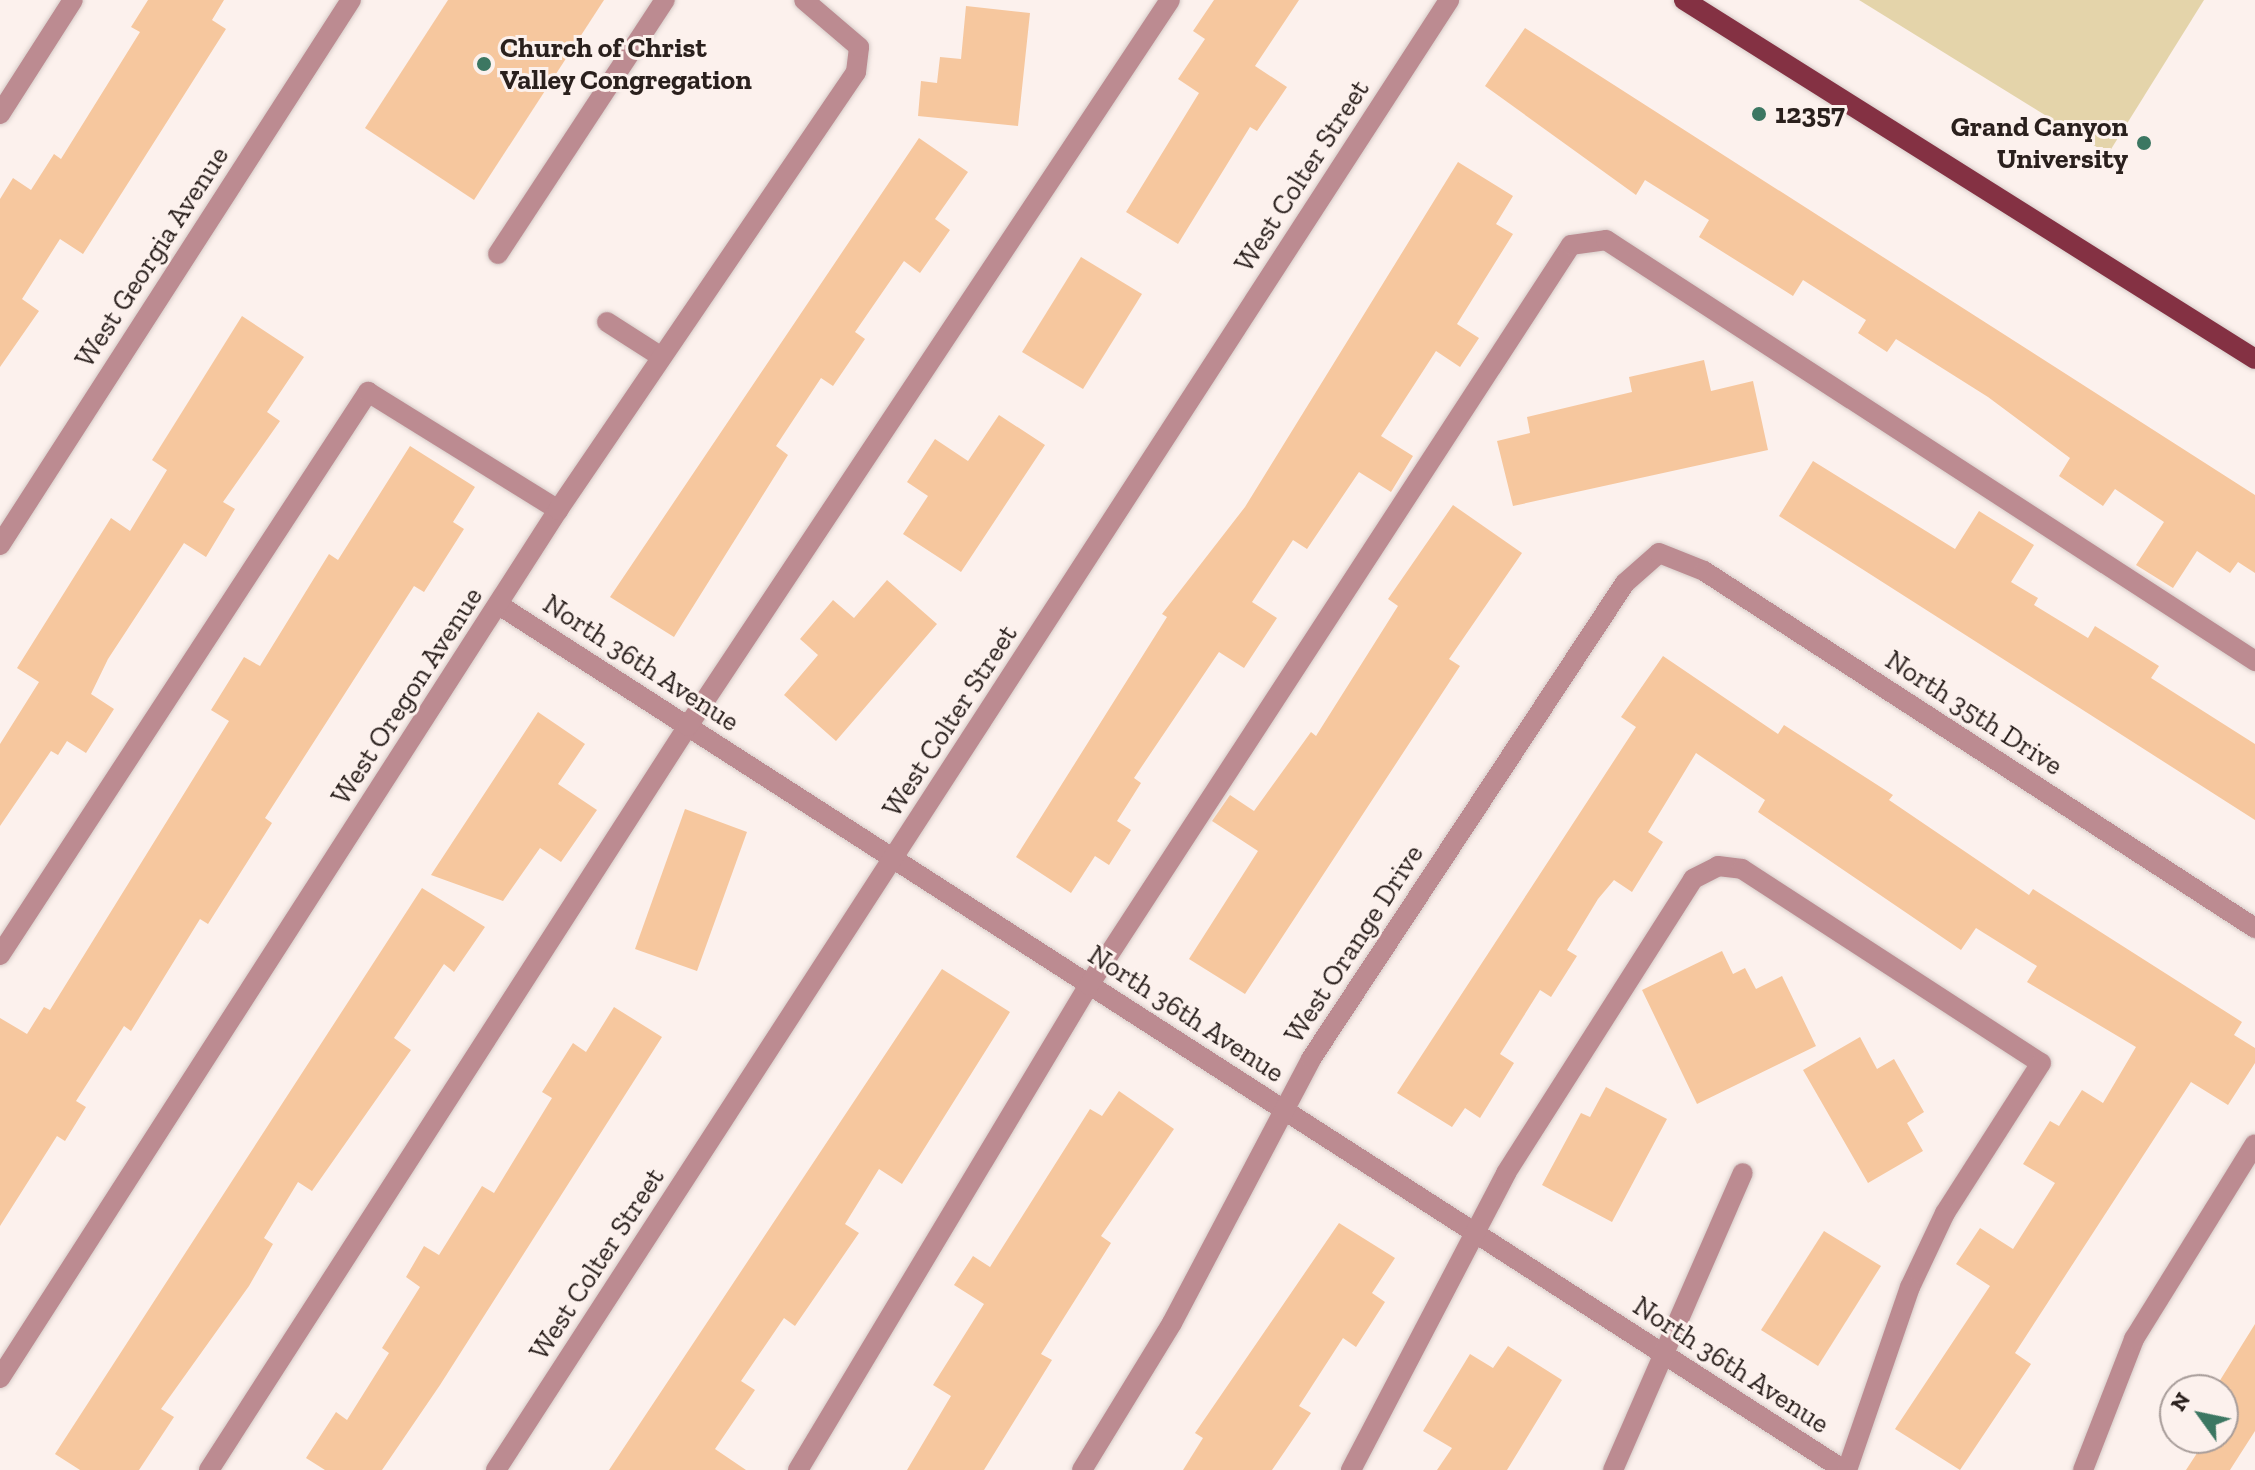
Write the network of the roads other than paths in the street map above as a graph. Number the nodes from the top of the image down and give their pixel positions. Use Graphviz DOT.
graph roads {
  1 [pos="73,0"];
  2 [pos="351,0"];
  3 [pos="665,0"];
  4 [pos="804,0"];
  5 [pos="1170,0"];
  6 [pos="1449,0"];
  7 [pos="1684,0"];
  8 [pos="0,114"];
  9 [pos="498,254"];
  10 [pos="607,322"];
  11 [pos="660,356"];
  12 [pos="2255,359"];
  13 [pos="558,510"];
  14 [pos="0,545"];
  15 [pos="1659,553"];
  16 [pos="499,605"];
  17 [pos="2255,661"];
  18 [pos="688,726"];
  19 [pos="894,859"];
  20 [pos="2255,928"];
  21 [pos="0,955"];
  22 [pos="1089,985"];
  23 [pos="1283,1110"];
  24 [pos="2255,1144"];
  25 [pos="1743,1173"];
  26 [pos="1476,1234"];
  27 [pos="1665,1356"];
  28 [pos="0,1378"];
  29 [pos="209,1470"];
  30 [pos="496,1470"];
  31 [pos="798,1470"];
  32 [pos="1082,1470"];
  33 [pos="1351,1470"];
  34 [pos="1613,1470"];
  35 [pos="1845,1470"];
  36 [pos="2083,1470"];
  1 -- 8 [label="street"];
  2 -- 14 [label="street, West Georgia Avenue"];
  3 -- 9 [label="street"];
  4 -- 11 [label="street, West Oregon Avenue"];
  5 -- 18 [label="street"];
  6 -- 19 [label="street, West Colter Street"];
  7 -- 12 [label="main road"];
  10 -- 11 [label="street"];
  11 -- 13 [label="street, West Oregon Avenue"];
  13 -- 16 [label="street, West Oregon Avenue"];
  13 -- 21 [label="street"];
  15 -- 20 [label="street, North 35th Drive"];
  15 -- 23 [label="street, West Orange Drive"];
  16 -- 18 [label="street, North 36th Avenue"];
  16 -- 28 [label="street, West Oregon Avenue"];
  17 -- 22 [label="street"];
  18 -- 19 [label="street, North 36th Avenue"];
  18 -- 29 [label="street"];
  19 -- 22 [label="street, North 36th Avenue"];
  19 -- 30 [label="street, West Colter Street"];
  22 -- 23 [label="street, North 36th Avenue"];
  22 -- 31 [label="street"];
  23 -- 26 [label="street, North 36th Avenue"];
  23 -- 32 [label="street, West Orange Drive"];
  24 -- 36 [label="street"];
  25 -- 27 [label="street"];
  26 -- 27 [label="street, North 36th Avenue"];
  26 -- 33 [label="street"];
  26 -- 35 [label="street"];
  27 -- 34 [label="street"];
  27 -- 35 [label="street, North 36th Avenue"];
}
